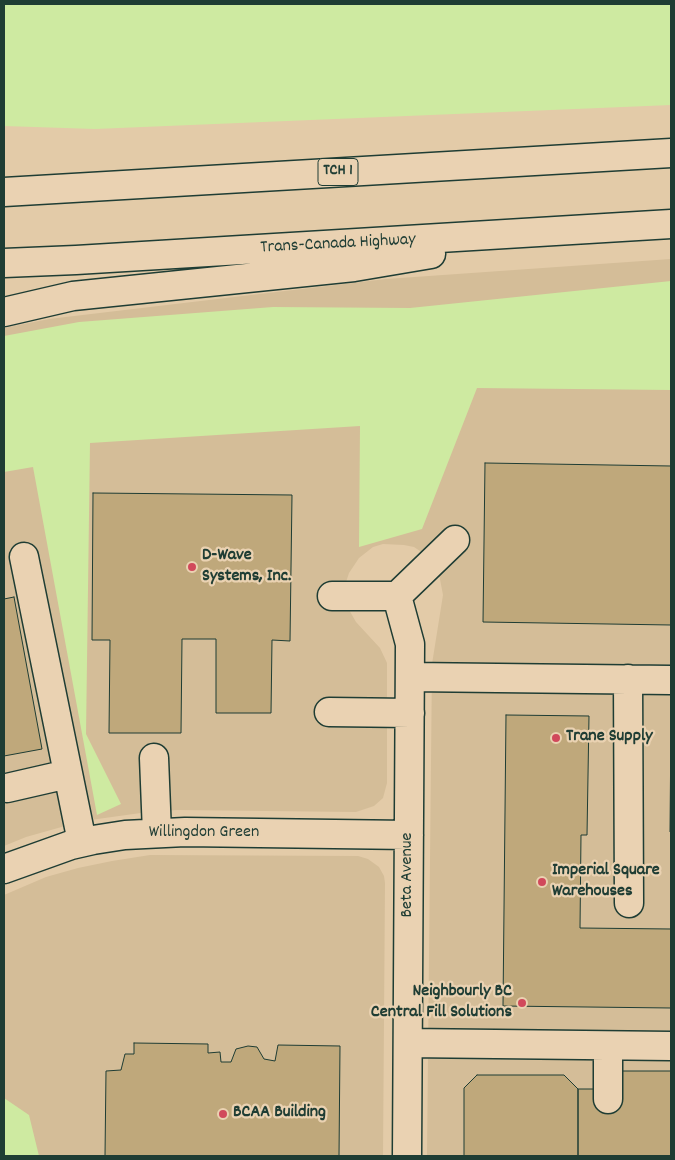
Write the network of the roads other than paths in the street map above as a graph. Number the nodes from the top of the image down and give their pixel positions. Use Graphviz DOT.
graph roads {
  1 [pos="671,153"];
  2 [pos="4,192"];
  3 [pos="671,224"];
  4 [pos="575,230"];
  5 [pos="4,263"];
  6 [pos="4,312"];
  7 [pos="455,540"];
  8 [pos="24,557"];
  9 [pos="332,596"];
  10 [pos="397,596"];
  11 [pos="411,677"];
  12 [pos="628,679"];
  13 [pos="671,680"];
  14 [pos="329,712"];
  15 [pos="410,713"];
  16 [pos="154,758"];
  17 [pos="68,774"];
  18 [pos="7,788"];
  19 [pos="157,833"];
  20 [pos="409,835"];
  21 [pos="82,842"];
  22 [pos="4,869"];
  23 [pos="628,903"];
  24 [pos="408,1044"];
  25 [pos="608,1046"];
  26 [pos="671,1046"];
  27 [pos="608,1099"];
  28 [pos="407,1156"];
  1 -- 2 [label="main road, TCH 1"];
  3 -- 4 [label="main road, Trans-Canada Highway"];
  4 -- 5 [label="main road, Trans-Canada Highway"];
  4 -- 6 [label="main road"];
  7 -- 10 [label="main road"];
  8 -- 17 [label="main road"];
  9 -- 10 [label="main road"];
  10 -- 11 [label="main road, Beta Avenue"];
  11 -- 12 [label="main road"];
  11 -- 15 [label="main road, Beta Avenue"];
  12 -- 13 [label="main road"];
  12 -- 23 [label="main road"];
  14 -- 15 [label="main road"];
  15 -- 20 [label="main road, Beta Avenue"];
  16 -- 19 [label="main road"];
  17 -- 18 [label="main road"];
  17 -- 21 [label="main road"];
  19 -- 20 [label="main road, Willingdon Green"];
  19 -- 21 [label="main road, Willingdon Green"];
  20 -- 24 [label="main road, Beta Avenue"];
  21 -- 22 [label="main road, Willingdon Green"];
  24 -- 25 [label="main road"];
  24 -- 28 [label="main road, Beta Avenue"];
  25 -- 26 [label="main road"];
  25 -- 27 [label="main road"];
}
